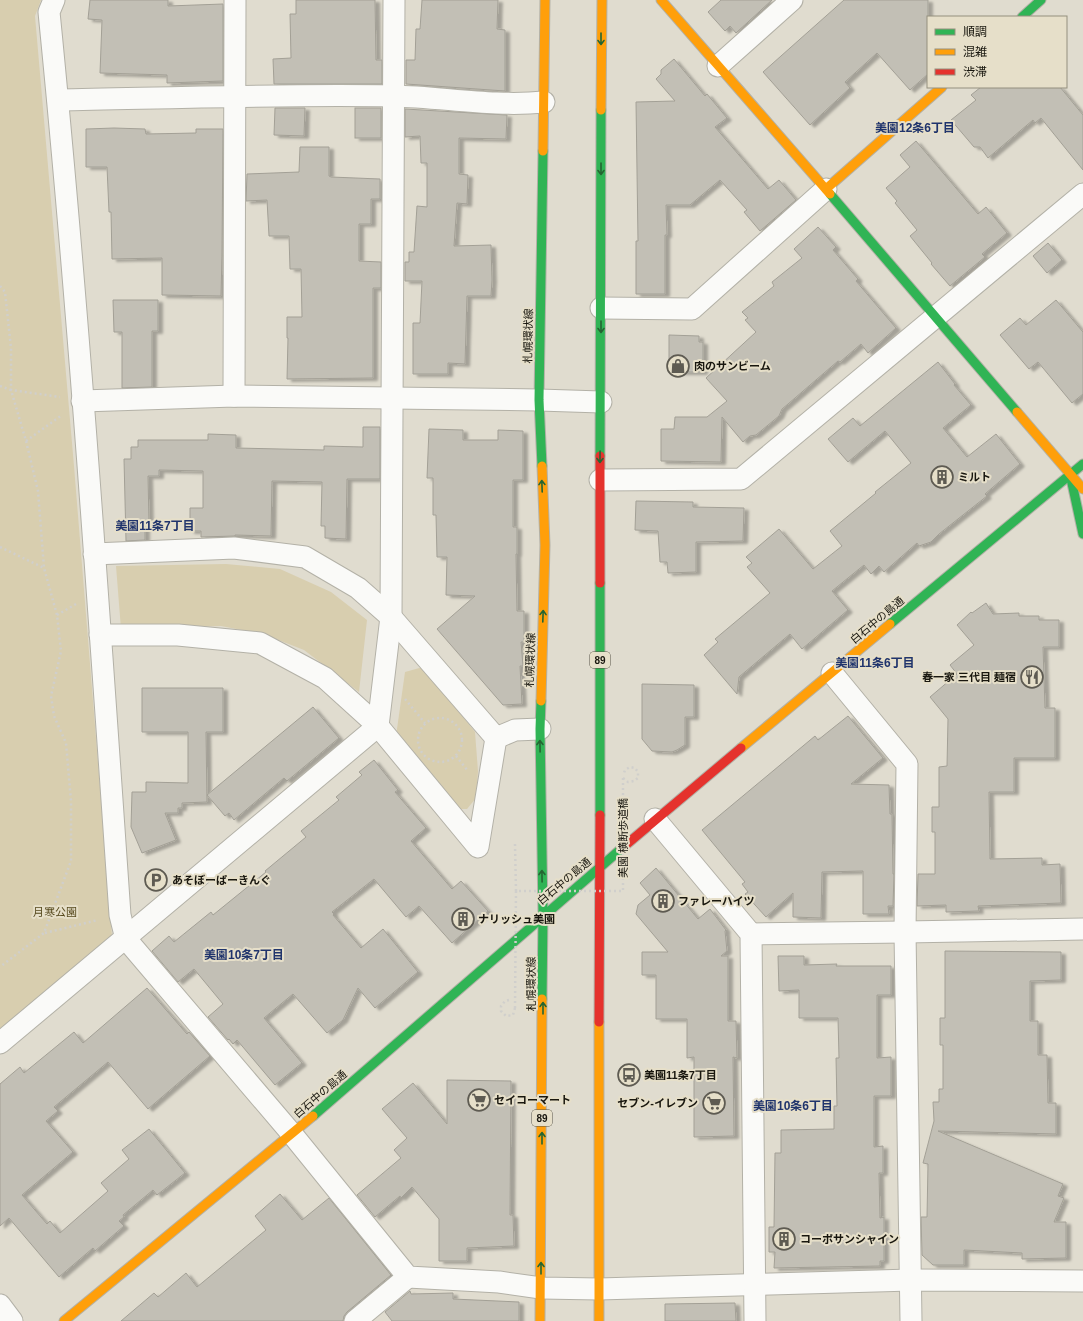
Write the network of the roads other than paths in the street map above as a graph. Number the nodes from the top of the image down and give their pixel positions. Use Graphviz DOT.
graph roads {
  1 [pos="54,0"];
  2 [pos="235,0"];
  3 [pos="394,0"];
  4 [pos="544,0"];
  5 [pos="602,0"];
  6 [pos="661,0"];
  7 [pos="792,0"];
  8 [pos="1041,0"];
  9 [pos="1023,16"];
  10 [pos="718,66"];
  11 [pos="941,88"];
  12 [pos="394,96"];
  13 [pos="235,97"];
  14 [pos="58,100"];
  15 [pos="544,102"];
  16 [pos="826,189"];
  17 [pos="1083,194"];
  18 [pos="601,308"];
  19 [pos="936,316"];
  20 [pos="234,396"];
  21 [pos="393,397"];
  22 [pos="539,400"];
  23 [pos="82,401"];
  24 [pos="601,402"];
  25 [pos="1083,464"];
  26 [pos="1070,474"];
  27 [pos="600,480"];
  28 [pos="1083,489"];
  29 [pos="1083,534"];
  30 [pos="94,554"];
  31 [pos="391,617"];
  32 [pos="100,635"];
  33 [pos="832,673"];
  34 [pos="378,726"];
  35 [pos="540,729"];
  36 [pos="496,738"];
  37 [pos="655,819"];
  38 [pos="600,867"];
  39 [pos="543,915"];
  40 [pos="1083,929"];
  41 [pos="905,932"];
  42 [pos="751,934"];
  43 [pos="126,939"];
  44 [pos="0,1043"];
  45 [pos="292,1134"];
  46 [pos="408,1277"];
  47 [pos="911,1280"];
  48 [pos="1083,1281"];
  49 [pos="754,1284"];
  50 [pos="541,1288"];
  51 [pos="599,1289"];
  52 [pos="0,1305"];
  53 [pos="12,1321"];
  54 [pos="64,1321"];
  55 [pos="355,1321"];
  56 [pos="540,1321"];
  57 [pos="599,1321"];
  58 [pos="755,1321"];
  59 [pos="911,1321"];
  1 -- 14 [label="street"];
  2 -- 13 [label="street"];
  3 -- 12 [label="street"];
  4 -- 15 [label="main road, 札幌環状線 / 89"];
  5 -- 18 [label="main road, 89, one-way"];
  6 -- 10 [label="main road"];
  7 -- 10 [label="street"];
  8 -- 9 [label="main road"];
  10 -- 16 [label="main road"];
  11 -- 16 [label="main road"];
  12 -- 13 [label="street"];
  12 -- 15 [label="street"];
  12 -- 21 [label="street"];
  13 -- 14 [label="street"];
  13 -- 20 [label="street"];
  14 -- 23 [label="street"];
  15 -- 22 [label="main road, 札幌環状線 / 89"];
  16 -- 18 [label="street"];
  16 -- 19 [label="main road"];
  17 -- 19 [label="street"];
  18 -- 24 [label="main road, 89, one-way"];
  19 -- 26 [label="main road"];
  19 -- 27 [label="street"];
  20 -- 21 [label="street"];
  20 -- 23 [label="street"];
  21 -- 22 [label="street"];
  21 -- 31 [label="street"];
  22 -- 24 [label="street"];
  35 -- 22 [label="main road, 札幌環状線 / 89, one-way"];
  23 -- 30 [label="street"];
  24 -- 27 [label="main road, 89, one-way"];
  25 -- 26 [label="main road, 白石中の島通"];
  26 -- 28 [label="main road"];
  26 -- 29 [label="main road"];
  26 -- 33 [label="main road, 白石中の島通"];
  27 -- 38 [label="main road, 89"];
  30 -- 31 [label="street"];
  30 -- 32 [label="street"];
  31 -- 34 [label="street"];
  31 -- 36 [label="street"];
  32 -- 34 [label="street"];
  32 -- 43 [label="street"];
  33 -- 37 [label="main road, 白石中の島通"];
  33 -- 41 [label="street"];
  34 -- 36 [label="street"];
  34 -- 43 [label="street"];
  35 -- 36 [label="street"];
  39 -- 35 [label="main road, 札幌環状線 / 89, one-way"];
  37 -- 38 [label="main road, 白石中の島通"];
  37 -- 42 [label="street"];
  38 -- 39 [label="main road, 白石中の島通"];
  38 -- 51 [label="main road, 89"];
  39 -- 45 [label="main road, 白石中の島通"];
  50 -- 39 [label="main road, 札幌環状線 / 89, one-way"];
  40 -- 41 [label="street"];
  41 -- 42 [label="street"];
  41 -- 47 [label="street"];
  42 -- 49 [label="street"];
  43 -- 44 [label="street"];
  43 -- 45 [label="street"];
  45 -- 46 [label="street"];
  45 -- 54 [label="main road, 白石中の島通"];
  46 -- 50 [label="street"];
  46 -- 55 [label="street"];
  47 -- 48 [label="street"];
  47 -- 49 [label="street"];
  47 -- 59 [label="street"];
  49 -- 51 [label="street"];
  49 -- 58 [label="street"];
  50 -- 51 [label="street"];
  50 -- 56 [label="main road, 札幌環状線 / 89"];
  51 -- 57 [label="main road, 89"];
  52 -- 53 [label="street"];
}
